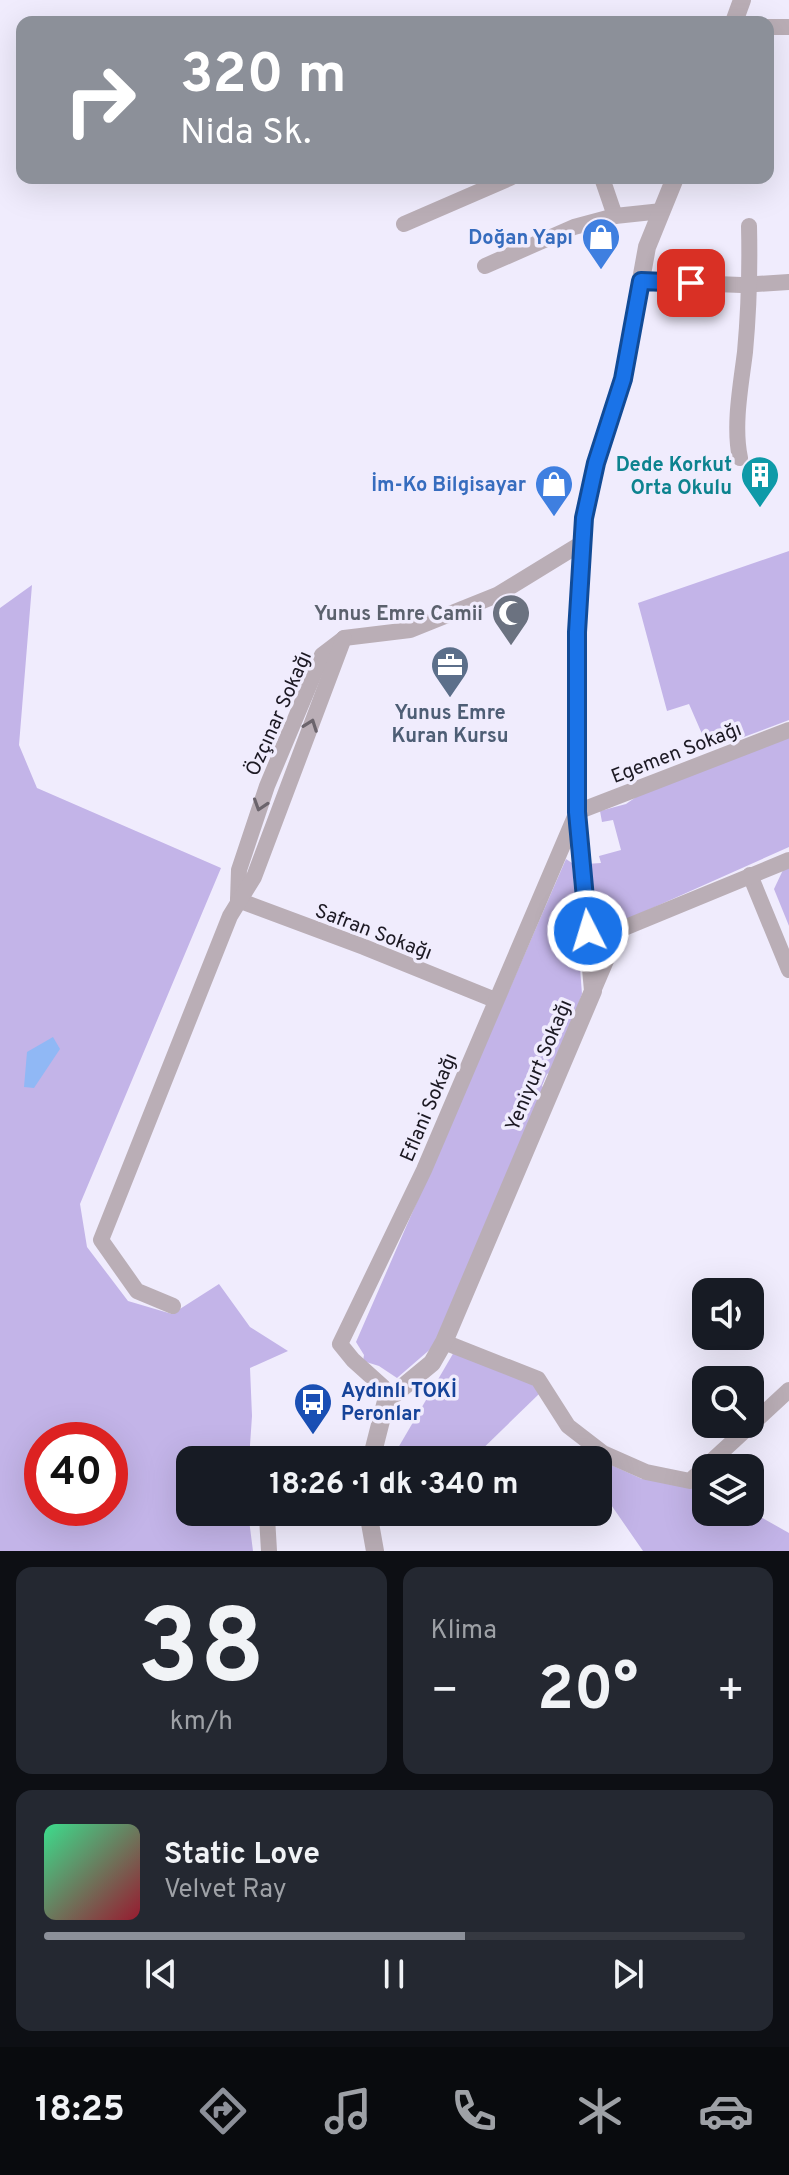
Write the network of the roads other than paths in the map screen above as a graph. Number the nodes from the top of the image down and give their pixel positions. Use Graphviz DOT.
graph roads {
  1 [pos="496,184"];
  2 [pos="604,184"];
  3 [pos="673,184"];
  4 [pos="662,211"];
  5 [pos="615,216"];
  6 [pos="404,224"];
  7 [pos="749,226"];
  8 [pos="485,266"];
  9 [pos="641,281"];
  10 [pos="789,282"];
  11 [pos="751,284"];
  12 [pos="740,458"];
  13 [pos="582,543"];
  14 [pos="789,730"];
  15 [pos="577,812"];
  16 [pos="789,860"];
  17 [pos="750,875"];
  18 [pos="238,900"];
  19 [pos="789,970"];
  20 [pos="593,991"];
  21 [pos="495,1000"];
  22 [pos="173,1306"];
  23 [pos="444,1342"];
  24 [pos="789,1390"];
  25 [pos="386,1401"];
  26 [pos="375,1446"];
  27 [pos="268,1526"];
  28 [pos="371,1526"];
  29 [pos="269,1551"];
  30 [pos="375,1551"];
  1 -- 6 [label="street"];
  2 -- 5 [label="street"];
  3 -- 4 [label="street, Yeniyurt Sokağı"];
  4 -- 5 [label="street"];
  4 -- 9 [label="street, Yeniyurt Sokağı"];
  5 -- 8 [label="street"];
  7 -- 11 [label="street"];
  9 -- 11 [label="street"];
  9 -- 13 [label="street, Yeniyurt Sokağı"];
  10 -- 11 [label="street"];
  11 -- 12 [label="street"];
  13 -- 15 [label="street, Yeniyurt Sokağı"];
  13 -- 18 [label="street, Özçınar Sokağı"];
  14 -- 15 [label="street, Egemen Sokağı"];
  15 -- 20 [label="street, Yeniyurt Sokağı"];
  15 -- 21 [label="street, Eflani Sokağı"];
  16 -- 17 [label="street"];
  17 -- 19 [label="street"];
  17 -- 20 [label="street"];
  18 -- 21 [label="street, Safran Sokağı"];
  18 -- 22 [label="street, Özçınar Sokağı"];
  20 -- 23 [label="street, Yeniyurt Sokağı"];
  21 -- 25 [label="street, Eflani Sokağı"];
  23 -- 24 [label="street"];
  23 -- 25 [label="street, Yeniyurt Sokağı"];
  25 -- 26 [label="street"];
  27 -- 29 [label="street"];
  28 -- 30 [label="street"];
}
